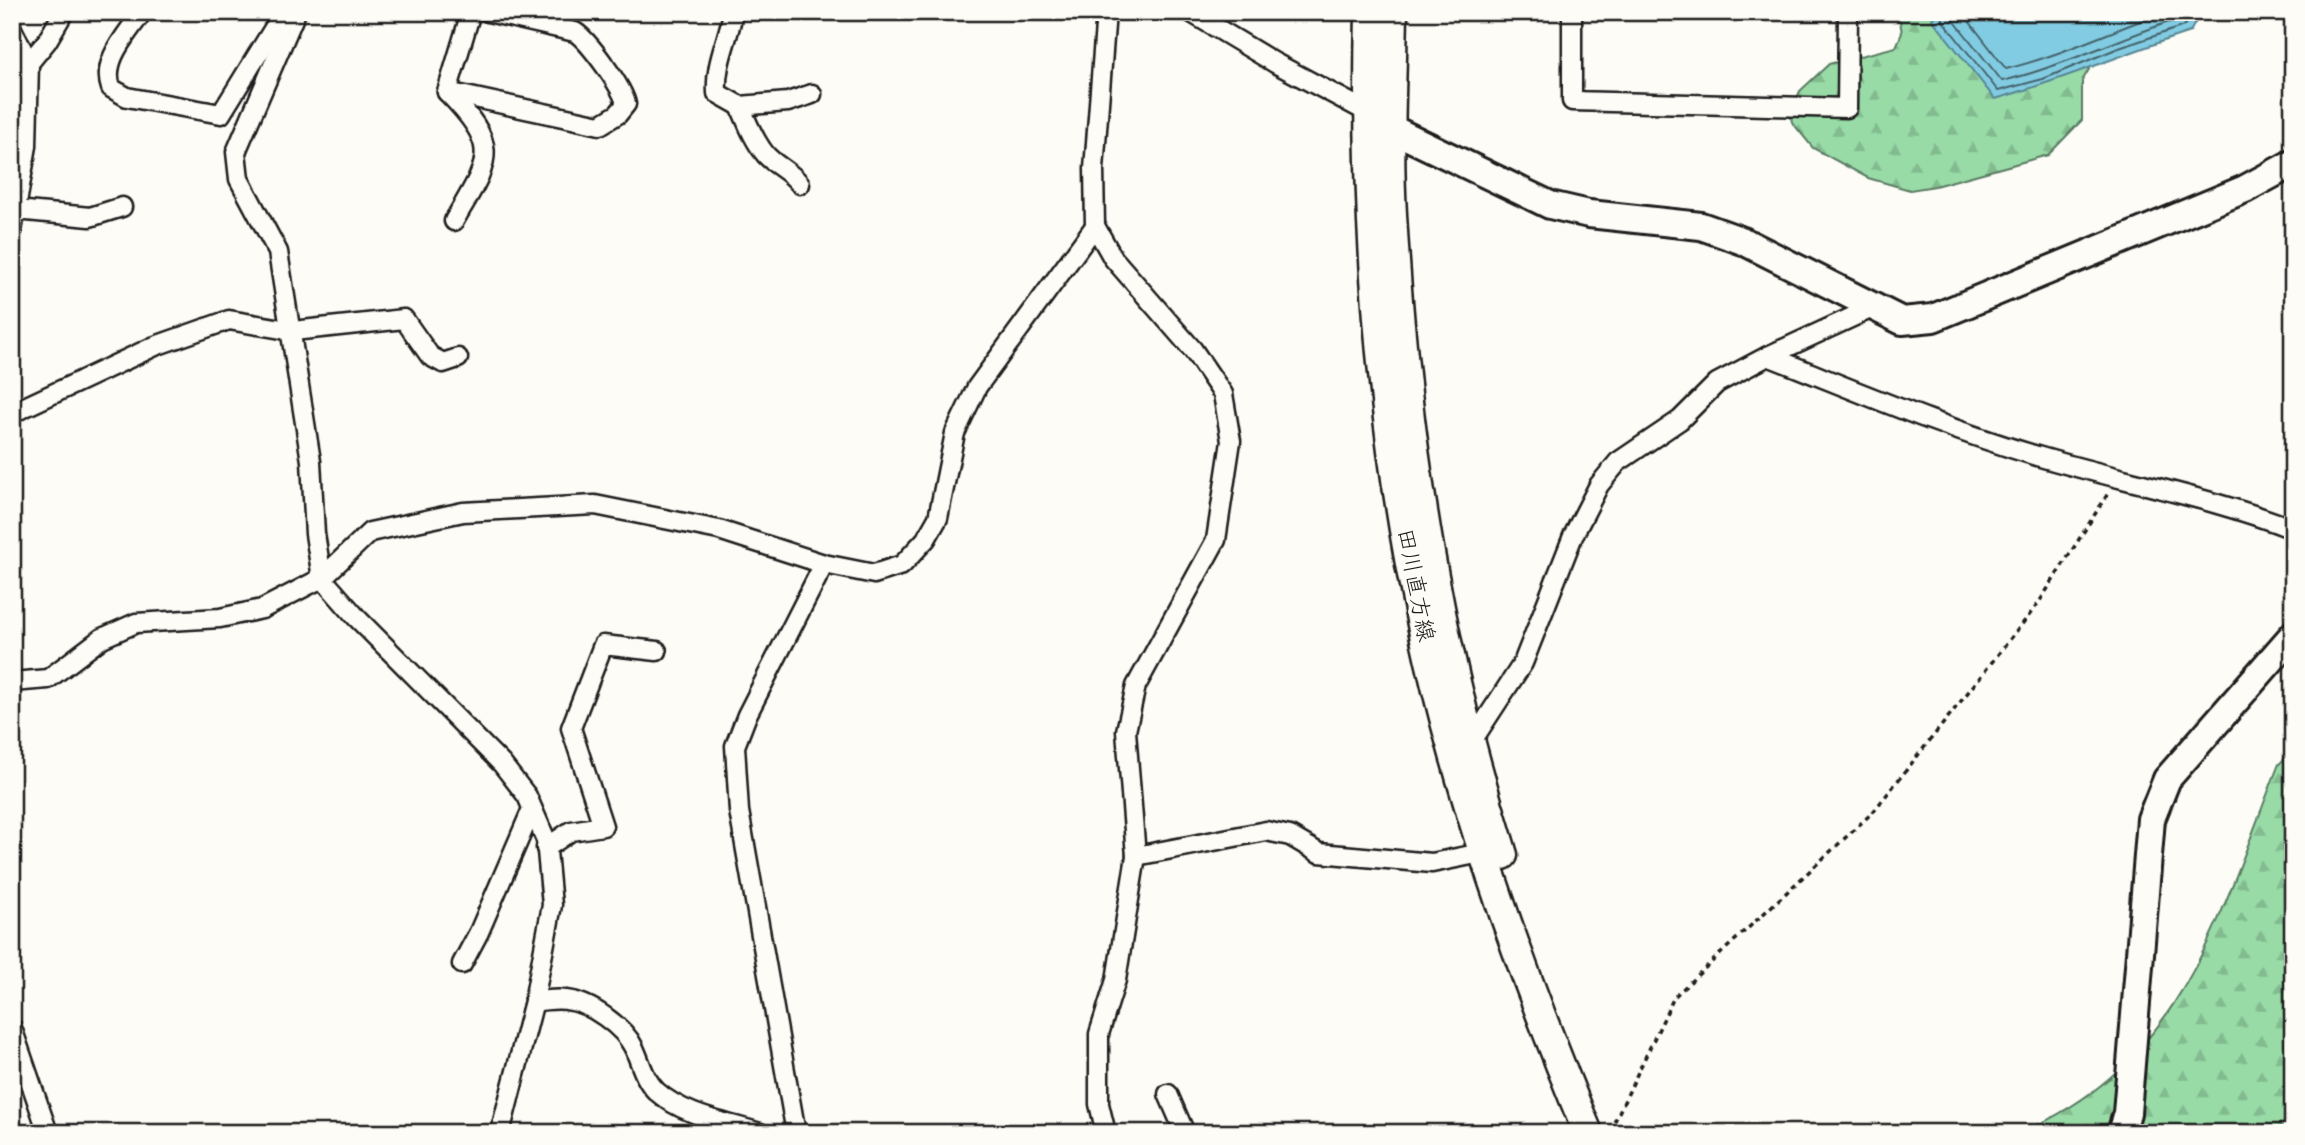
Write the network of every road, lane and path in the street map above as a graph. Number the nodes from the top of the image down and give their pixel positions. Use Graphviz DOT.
graph roads {
  1 [pos="64,12"];
  2 [pos="142,12"];
  3 [pos="296,12"];
  4 [pos="471,12"];
  5 [pos="488,12"];
  6 [pos="733,12"];
  7 [pos="1107,12"];
  8 [pos="1190,12"];
  9 [pos="1370,12"];
  10 [pos="1393,12"];
  11 [pos="1572,12"];
  12 [pos="1848,12"];
  13 [pos="12,29"];
  14 [pos="29,63"];
  15 [pos="447,92"];
  16 [pos="812,94"];
  17 [pos="740,106"];
  18 [pos="1368,111"];
  19 [pos="1392,128"];
  20 [pos="2293,163"];
  21 [pos="800,184"];
  22 [pos="122,207"];
  23 [pos="16,210"];
  24 [pos="454,221"];
  25 [pos="1095,226"];
  26 [pos="12,231"];
  27 [pos="1872,308"];
  28 [pos="293,331"];
  29 [pos="1768,356"];
  30 [pos="458,358"];
  31 [pos="12,413"];
  32 [pos="2119,477"];
  33 [pos="2293,529"];
  34 [pos="824,564"];
  35 [pos="322,578"];
  36 [pos="2293,635"];
  37 [pos="657,651"];
  38 [pos="12,682"];
  39 [pos="1472,741"];
  40 [pos="532,809"];
  41 [pos="546,848"];
  42 [pos="1492,851"];
  43 [pos="1136,856"];
  44 [pos="462,964"];
  45 [pos="534,1001"];
  46 [pos="12,1028"];
  47 [pos="1168,1094"];
  48 [pos="48,1133"];
  49 [pos="500,1133"];
  50 [pos="760,1133"];
  51 [pos="796,1133"];
  52 [pos="1106,1133"];
  53 [pos="1185,1133"];
  54 [pos="1588,1133"];
  55 [pos="1608,1133"];
  56 [pos="2121,1133"];
  1 -- 14 [label="street"];
  2 -- 3 [label="street"];
  3 -- 28 [label="street"];
  4 -- 15 [label="street"];
  5 -- 15 [label="street"];
  6 -- 17 [label="street"];
  7 -- 25 [label="street"];
  8 -- 18 [label="street"];
  9 -- 18 [label="main road, 田川直方線"];
  10 -- 19 [label="main road, 田川直方線"];
  11 -- 12 [label="street"];
  13 -- 14 [label="street"];
  14 -- 23 [label="street"];
  15 -- 24 [label="street"];
  16 -- 17 [label="street"];
  17 -- 21 [label="street"];
  18 -- 19 [label="street"];
  18 -- 42 [label="main road, 田川直方線"];
  19 -- 27 [label="street"];
  19 -- 39 [label="main road, 田川直方線"];
  20 -- 27 [label="street"];
  22 -- 23 [label="street"];
  23 -- 26 [label="street"];
  25 -- 34 [label="street"];
  25 -- 43 [label="street"];
  27 -- 29 [label="street"];
  28 -- 30 [label="street"];
  28 -- 31 [label="street"];
  28 -- 35 [label="street"];
  29 -- 32 [label="street"];
  29 -- 39 [label="street"];
  32 -- 33 [label="street"];
  32 -- 55 [label="path"];
  34 -- 35 [label="street"];
  34 -- 51 [label="street"];
  35 -- 38 [label="street"];
  35 -- 40 [label="street"];
  36 -- 56 [label="street"];
  37 -- 41 [label="street"];
  39 -- 42 [label="main road, 田川直方線"];
  40 -- 41 [label="street"];
  40 -- 44 [label="street"];
  41 -- 45 [label="street"];
  42 -- 43 [label="street"];
  42 -- 54 [label="main road, 田川直方線"];
  42 -- 55 [label="main road, 田川直方線"];
  43 -- 52 [label="street"];
  45 -- 49 [label="street"];
  45 -- 50 [label="street"];
  46 -- 48 [label="street"];
  47 -- 53 [label="street"];
}
